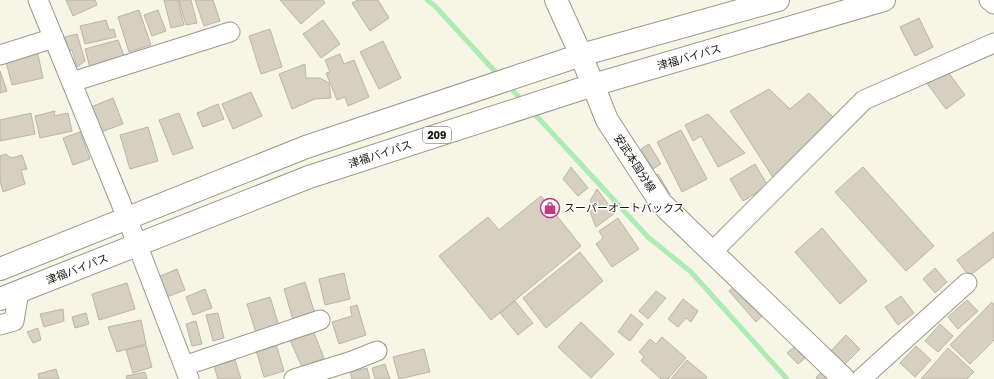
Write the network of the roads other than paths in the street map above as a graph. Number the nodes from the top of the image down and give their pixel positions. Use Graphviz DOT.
graph roads {
  1 [pos="38,0"];
  2 [pos="556,0"];
  3 [pos="778,0"];
  4 [pos="884,0"];
  5 [pos="990,0"];
  6 [pos="994,4"];
  7 [pos="230,32"];
  8 [pos="54,38"];
  9 [pos="994,43"];
  10 [pos="0,54"];
  11 [pos="581,55"];
  12 [pos="72,82"];
  13 [pos="593,85"];
  14 [pos="127,218"];
  15 [pos="138,245"];
  16 [pos="711,253"];
  17 [pos="0,269"];
  18 [pos="967,283"];
  19 [pos="10,295"];
  20 [pos="320,320"];
  21 [pos="0,326"];
  22 [pos="377,351"];
  23 [pos="186,372"];
  24 [pos="294,379"];
  25 [pos="844,379"];
  26 [pos="860,379"];
  1 -- 8 [label="street"];
  2 -- 11 [label="main road, 安武本国分線"];
  3 -- 11 [label="main road"];
  4 -- 13 [label="main road, 津福バイパス / 209"];
  5 -- 6 [label="street"];
  7 -- 12 [label="street"];
  8 -- 10 [label="street"];
  8 -- 12 [label="street"];
  9 -- 16 [label="street"];
  11 -- 13 [label="main road, 安武本国分線"];
  11 -- 14 [label="main road"];
  12 -- 14 [label="street"];
  13 -- 15 [label="main road, 津福バイパス / 209"];
  13 -- 16 [label="main road, 安武本国分線"];
  14 -- 15 [label="street"];
  14 -- 17 [label="main road"];
  15 -- 19 [label="main road, 津福バイパス / 209"];
  15 -- 23 [label="street"];
  16 -- 25 [label="main road, 安武本国分線"];
  18 -- 26 [label="street"];
  19 -- 21 [label="street"];
  20 -- 23 [label="street"];
  22 -- 24 [label="street"];
}
